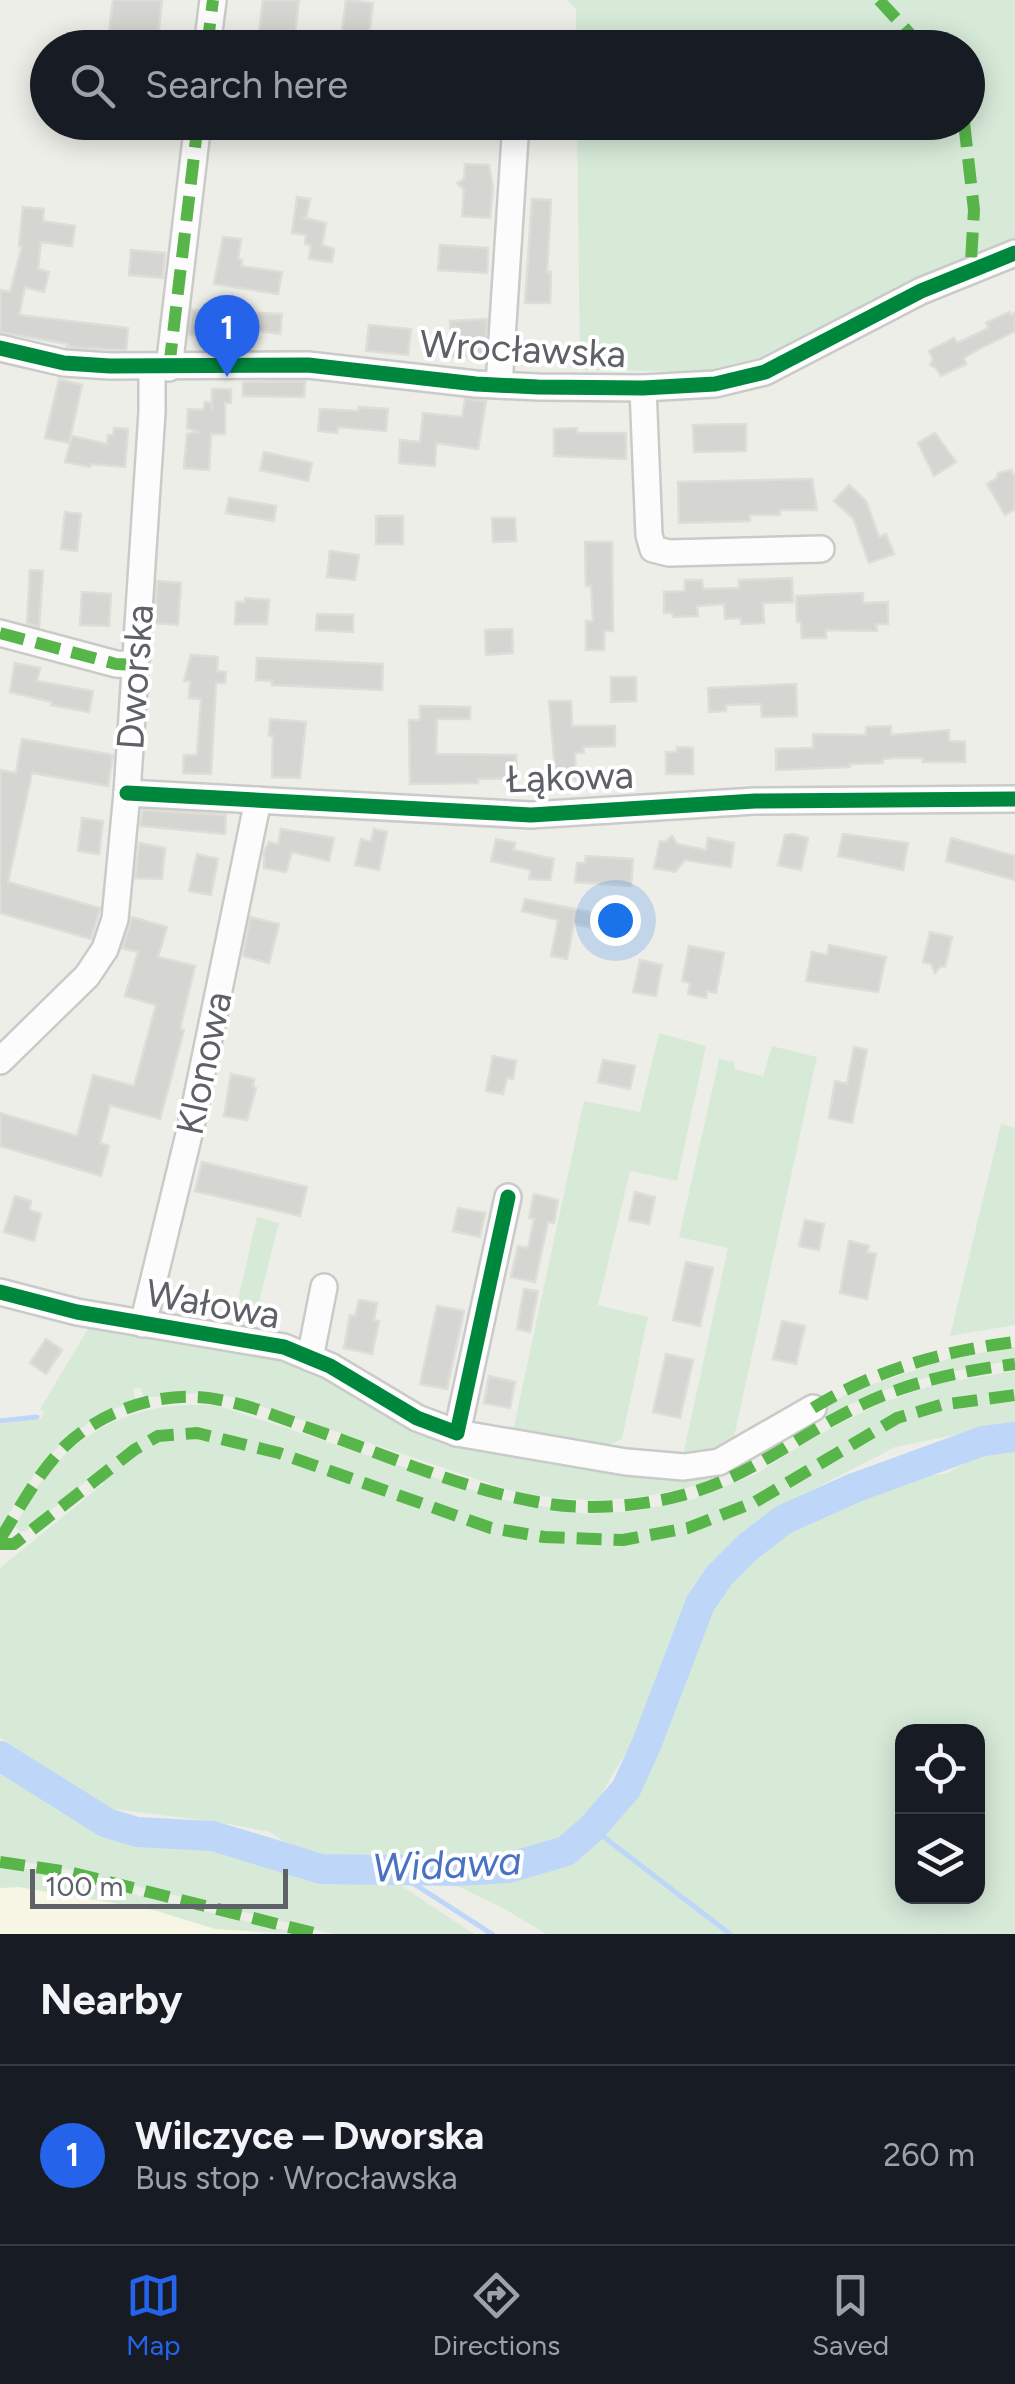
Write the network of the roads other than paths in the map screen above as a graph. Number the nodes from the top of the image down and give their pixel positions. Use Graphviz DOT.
graph roads {
  1 [pos="213,0"];
  2 [pos="210,30"];
  3 [pos="195,140"];
  4 [pos="515,140"];
  5 [pos="1015,253"];
  6 [pos="0,348"];
  7 [pos="161,368"];
  8 [pos="499,385"];
  9 [pos="643,388"];
  10 [pos="821,548"];
  11 [pos="0,633"];
  12 [pos="135,665"];
  13 [pos="127,793"];
  14 [pos="258,800"];
  15 [pos="1015,800"];
  16 [pos="0,1061"];
  17 [pos="508,1197"];
  18 [pos="324,1287"];
  19 [pos="0,1292"];
  20 [pos="143,1324"];
  21 [pos="310,1358"];
  22 [pos="813,1408"];
  23 [pos="457,1433"];
  1 -- 2 [label="street"];
  3 -- 7 [label="street, Dworska"];
  4 -- 8 [label="street"];
  5 -- 9 [label="street, Wrocławska"];
  6 -- 7 [label="street, Wrocławska"];
  7 -- 8 [label="street, Wrocławska"];
  7 -- 12 [label="street, Dworska"];
  8 -- 9 [label="street, Wrocławska"];
  9 -- 10 [label="street"];
  11 -- 12 [label="street"];
  12 -- 13 [label="street, Dworska"];
  13 -- 14 [label="street, Łąkowa"];
  13 -- 16 [label="street, Dworska"];
  14 -- 15 [label="street, Łąkowa"];
  14 -- 20 [label="street, Klonowa"];
  17 -- 23 [label="street"];
  18 -- 21 [label="street"];
  19 -- 20 [label="street, Wałowa"];
  20 -- 21 [label="street, Wałowa"];
  21 -- 23 [label="street, Wałowa"];
  22 -- 23 [label="street, Wałowa"];
}
